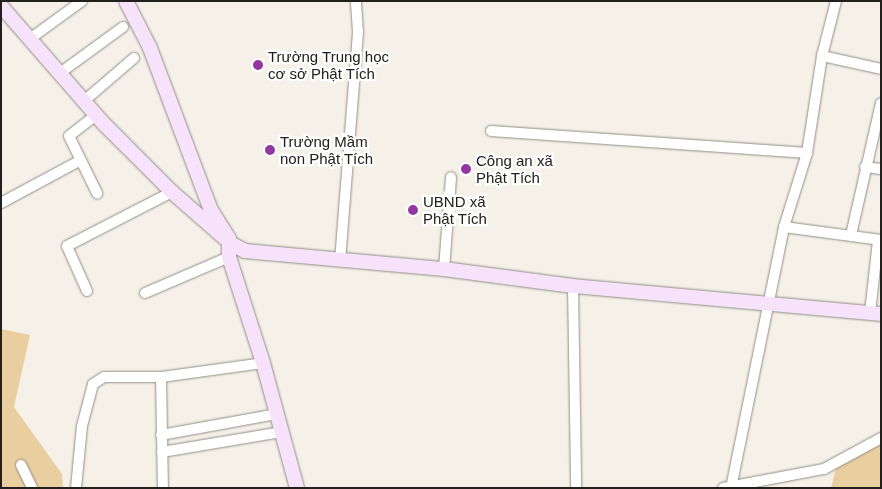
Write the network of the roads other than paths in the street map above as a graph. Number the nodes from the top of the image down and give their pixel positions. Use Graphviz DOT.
graph roads {
  1 [pos="82,1"];
  2 [pos="126,1"];
  3 [pos="356,1"];
  4 [pos="836,1"];
  5 [pos="1,6"];
  6 [pos="123,27"];
  7 [pos="30,38"];
  8 [pos="822,56"];
  9 [pos="134,58"];
  10 [pos="881,69"];
  11 [pos="60,73"];
  12 [pos="84,100"];
  13 [pos="881,103"];
  14 [pos="96,115"];
  15 [pos="491,132"];
  16 [pos="807,153"];
  17 [pos="79,162"];
  18 [pos="866,167"];
  19 [pos="881,169"];
  20 [pos="451,177"];
  21 [pos="172,192"];
  22 [pos="97,193"];
  23 [pos="1,203"];
  24 [pos="784,227"];
  25 [pos="851,235"];
  26 [pos="879,240"];
  27 [pos="230,250"];
  28 [pos="340,260"];
  29 [pos="444,269"];
  30 [pos="573,286"];
  31 [pos="87,291"];
  32 [pos="144,293"];
  33 [pos="768,305"];
  34 [pos="875,313"];
  35 [pos="264,363"];
  36 [pos="161,377"];
  37 [pos="276,414"];
  38 [pos="282,432"];
  39 [pos="161,435"];
  40 [pos="881,438"];
  41 [pos="162,452"];
  42 [pos="21,465"];
  43 [pos="729,487"];
  44 [pos="32,488"];
  45 [pos="76,488"];
  46 [pos="163,488"];
  47 [pos="297,488"];
  48 [pos="576,488"];
  1 -- 7 [label="street"];
  2 -- 27 [label="main road"];
  3 -- 28 [label="street"];
  4 -- 8 [label="street"];
  5 -- 7 [label="main road"];
  6 -- 11 [label="street"];
  7 -- 11 [label="main road"];
  8 -- 10 [label="street"];
  8 -- 16 [label="street"];
  9 -- 12 [label="street"];
  11 -- 12 [label="main road"];
  12 -- 14 [label="main road"];
  13 -- 18 [label="street"];
  14 -- 17 [label="street"];
  14 -- 21 [label="main road"];
  15 -- 16 [label="street"];
  16 -- 24 [label="street"];
  17 -- 22 [label="street"];
  17 -- 23 [label="street"];
  18 -- 19 [label="street"];
  18 -- 25 [label="street"];
  20 -- 29 [label="street"];
  21 -- 27 [label="main road"];
  21 -- 31 [label="street"];
  24 -- 25 [label="street"];
  24 -- 33 [label="street"];
  25 -- 26 [label="street"];
  26 -- 34 [label="street"];
  27 -- 28 [label="main road"];
  27 -- 32 [label="street"];
  27 -- 35 [label="main road"];
  28 -- 29 [label="main road"];
  29 -- 30 [label="main road"];
  30 -- 33 [label="main road"];
  30 -- 48 [label="street"];
  33 -- 34 [label="main road"];
  33 -- 43 [label="street"];
  35 -- 36 [label="street"];
  35 -- 37 [label="main road"];
  36 -- 39 [label="street"];
  36 -- 45 [label="street"];
  37 -- 38 [label="main road"];
  37 -- 39 [label="street"];
  38 -- 41 [label="street"];
  38 -- 47 [label="main road"];
  39 -- 41 [label="street"];
  40 -- 43 [label="street"];
  41 -- 46 [label="street"];
  42 -- 44 [label="street"];
}
